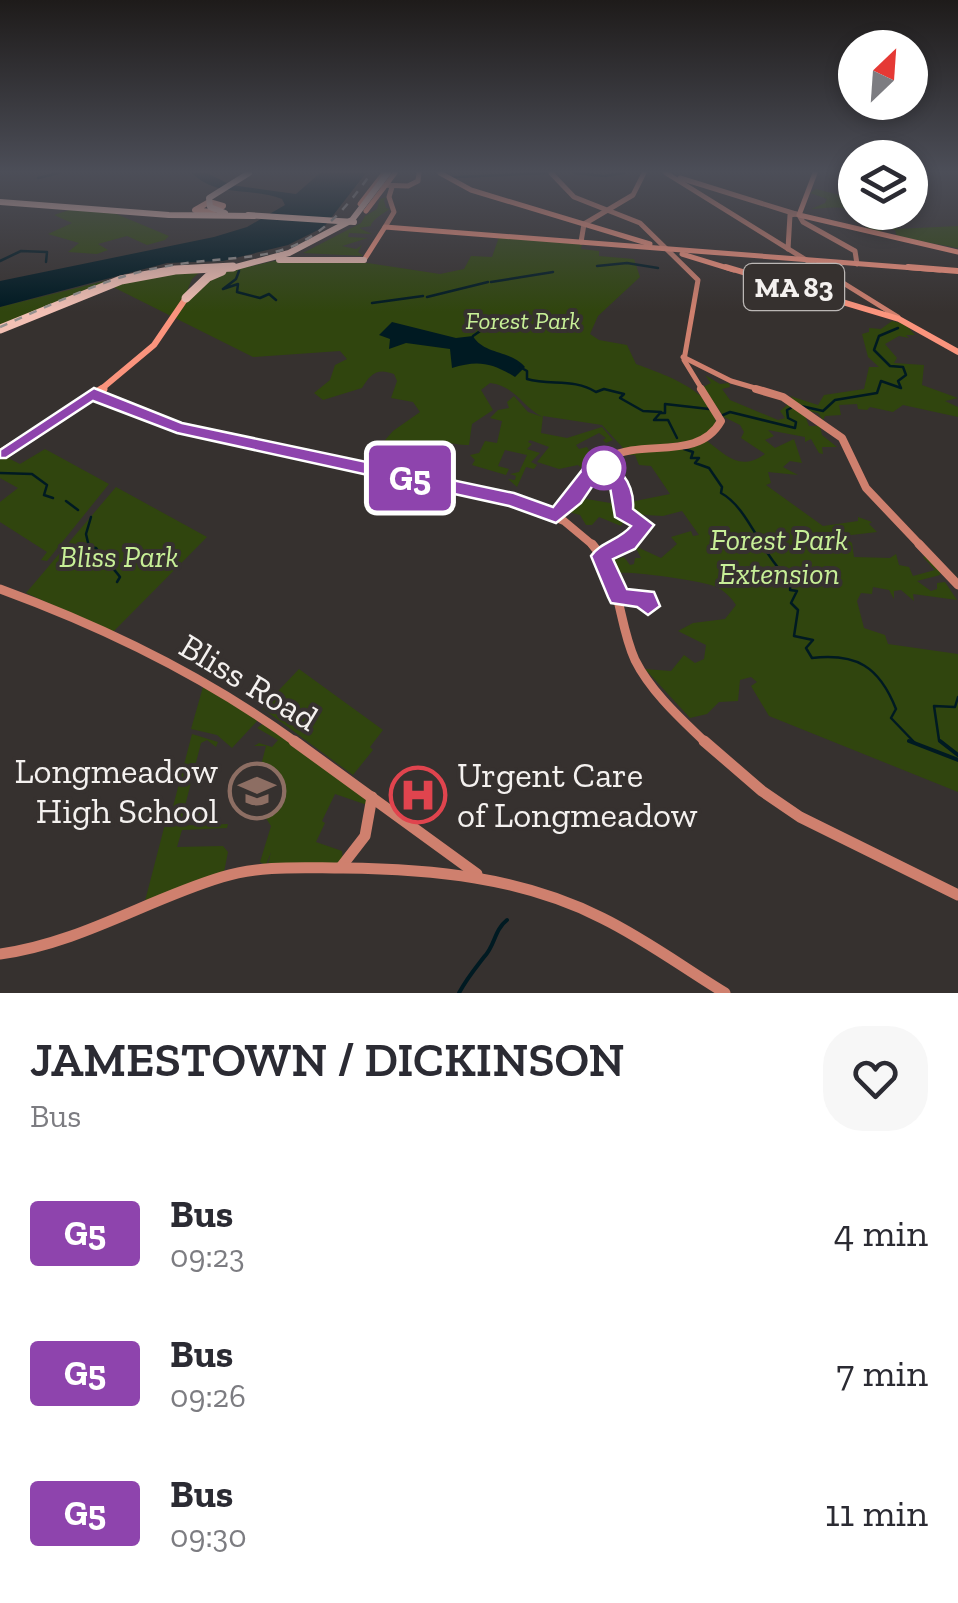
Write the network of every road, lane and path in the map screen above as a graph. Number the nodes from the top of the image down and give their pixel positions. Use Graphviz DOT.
graph roads {
  1 [pos="305,219"];
  2 [pos="349,219"];
  3 [pos="350,219"];
  4 [pos="350,219"];
  5 [pos="353,219"];
  6 [pos="390,219"];
  7 [pos="569,219"];
  8 [pos="591,219"];
  9 [pos="631,219"];
  10 [pos="740,219"];
  11 [pos="794,219"];
  12 [pos="800,219"];
  13 [pos="815,219"];
  14 [pos="347,222"];
  15 [pos="584,224"];
  16 [pos="385,227"];
  17 [pos="328,235"];
  18 [pos="581,242"];
  19 [pos="305,246"];
  20 [pos="655,247"];
  21 [pos="788,249"];
  22 [pos="675,250"];
  23 [pos="958,252"];
  24 [pos="283,255"];
  25 [pos="364,259"];
  26 [pos="304,260"];
  27 [pos="327,260"];
  28 [pos="805,260"];
  29 [pos="820,260"];
  30 [pos="857,264"];
  31 [pos="226,265"];
  32 [pos="248,266"];
  33 [pos="958,271"];
  34 [pos="143,275"];
  35 [pos="186,298"];
  36 [pos="893,316"];
  37 [pos="0,331"];
  38 [pos="958,352"];
  39 [pos="686,359"];
  40 [pos="94,393"];
  41 [pos="0,454"];
  42 [pos="556,516"];
  43 [pos="958,585"];
  44 [pos="0,589"];
  45 [pos="376,804"];
  46 [pos="355,853"];
  47 [pos="449,855"];
  48 [pos="340,867"];
  49 [pos="358,867"];
  50 [pos="439,869"];
  51 [pos="480,876"];
  52 [pos="958,895"];
  53 [pos="0,954"];
  54 [pos="725,993"];
  1 -- 14 [label="highway"];
  2 -- 14 [label="highway"];
  3 -- 14 [label="highway"];
  4 -- 14 [label="highway"];
  5 -- 19 [label="highway"];
  6 -- 16 [label="main road"];
  7 -- 15 [label="main road"];
  8 -- 15 [label="main road"];
  9 -- 22 [label="main road"];
  10 -- 21 [label="main road"];
  11 -- 21 [label="main road"];
  12 -- 30 [label="main road"];
  13 -- 23 [label="main road"];
  14 -- 17 [label="highway"];
  14 -- 17 [label="highway"];
  14 -- 19 [label="highway"];
  15 -- 18 [label="main road"];
  15 -- 20 [label="main road"];
  16 -- 18 [label="main road, MA 83"];
  16 -- 25 [label="main road"];
  17 -- 19 [label="highway"];
  17 -- 24 [label="highway"];
  17 -- 27 [label="highway"];
  18 -- 20 [label="main road, MA 83"];
  19 -- 24 [label="highway"];
  19 -- 32 [label="highway"];
  20 -- 22 [label="main road, MA 83"];
  21 -- 28 [label="main road"];
  22 -- 28 [label="main road"];
  22 -- 36 [label="main road, MA 83"];
  22 -- 39 [label="main road"];
  24 -- 26 [label="highway"];
  24 -- 27 [label="highway"];
  24 -- 31 [label="highway"];
  24 -- 34 [label="highway"];
  25 -- 26 [label="highway"];
  25 -- 27 [label="highway"];
  26 -- 32 [label="highway"];
  28 -- 29 [label="main road"];
  28 -- 36 [label="main road"];
  29 -- 30 [label="main road"];
  30 -- 33 [label="main road"];
  31 -- 34 [label="highway"];
  31 -- 35 [label="highway"];
  32 -- 35 [label="highway"];
  32 -- 37 [label="highway"];
  34 -- 37 [label="highway"];
  35 -- 40 [label="main road"];
  36 -- 38 [label="main road, MA 83"];
  39 -- 42 [label="main road"];
  39 -- 43 [label="main road"];
  40 -- 41 [label="main road"];
  40 -- 42 [label="main road"];
  42 -- 52 [label="main road"];
  44 -- 45 [label="main road, Bliss Road"];
  45 -- 46 [label="main road"];
  45 -- 47 [label="main road, Bliss Road"];
  46 -- 48 [label="main road"];
  46 -- 49 [label="main road"];
  47 -- 50 [label="main road"];
  47 -- 51 [label="main road, Bliss Road"];
  48 -- 49 [label="main road"];
  48 -- 53 [label="main road"];
  49 -- 50 [label="main road"];
  50 -- 51 [label="main road"];
  51 -- 54 [label="main road"];
}
